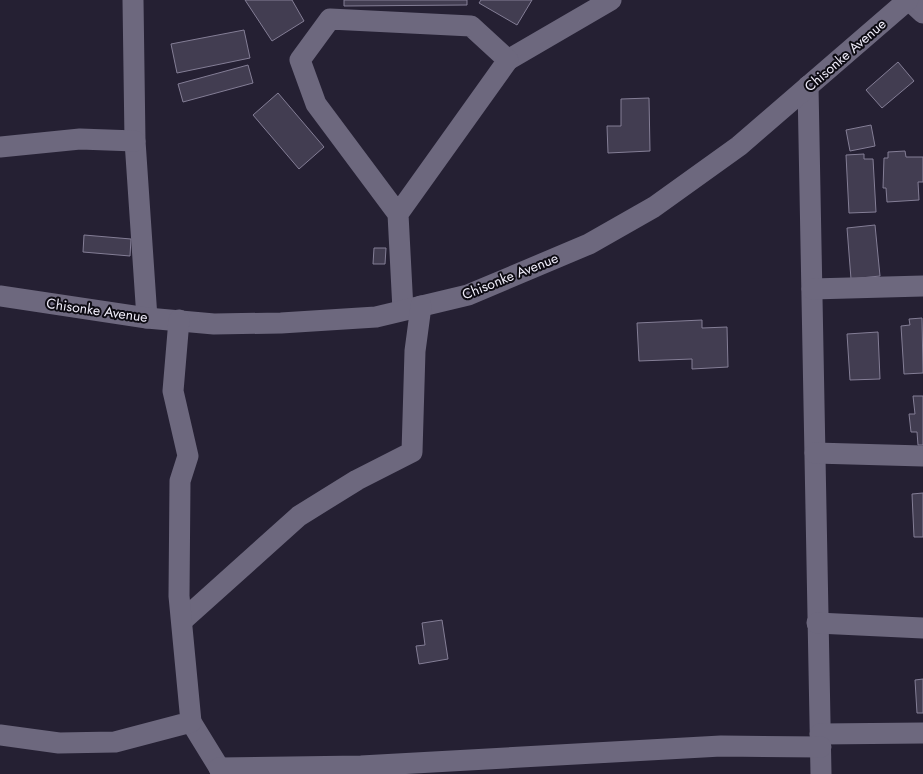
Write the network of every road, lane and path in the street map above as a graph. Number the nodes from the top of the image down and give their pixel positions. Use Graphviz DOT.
graph roads {
  1 [pos="132,0"];
  2 [pos="610,0"];
  3 [pos="909,0"];
  4 [pos="923,13"];
  5 [pos="508,60"];
  6 [pos="808,86"];
  7 [pos="135,141"];
  8 [pos="0,147"];
  9 [pos="398,214"];
  10 [pos="923,286"];
  11 [pos="812,289"];
  12 [pos="0,296"];
  13 [pos="412,308"];
  14 [pos="146,318"];
  15 [pos="180,320"];
  16 [pos="815,453"];
  17 [pos="923,456"];
  18 [pos="182,622"];
  19 [pos="817,623"];
  20 [pos="923,628"];
  21 [pos="191,722"];
  22 [pos="923,733"];
  23 [pos="0,735"];
  24 [pos="820,740"];
  25 [pos="221,771"];
  26 [pos="821,774"];
  1 -- 7 [label="street"];
  2 -- 5 [label="street"];
  3 -- 4 [label="street"];
  3 -- 6 [label="street, Chisonke Avenue"];
  5 -- 9 [label="street"];
  5 -- 9 [label="street"];
  6 -- 11 [label="street"];
  6 -- 13 [label="street, Chisonke Avenue"];
  7 -- 8 [label="street"];
  7 -- 14 [label="street"];
  9 -- 13 [label="street"];
  10 -- 11 [label="street"];
  11 -- 16 [label="street"];
  12 -- 14 [label="street, Chisonke Avenue"];
  13 -- 15 [label="street, Chisonke Avenue"];
  13 -- 18 [label="street"];
  14 -- 15 [label="street, Chisonke Avenue"];
  15 -- 18 [label="street"];
  16 -- 17 [label="street"];
  16 -- 19 [label="street"];
  18 -- 21 [label="street"];
  19 -- 20 [label="street"];
  19 -- 24 [label="street"];
  21 -- 23 [label="street"];
  21 -- 25 [label="street"];
  22 -- 24 [label="street"];
  24 -- 25 [label="street"];
  24 -- 26 [label="street"];
}
